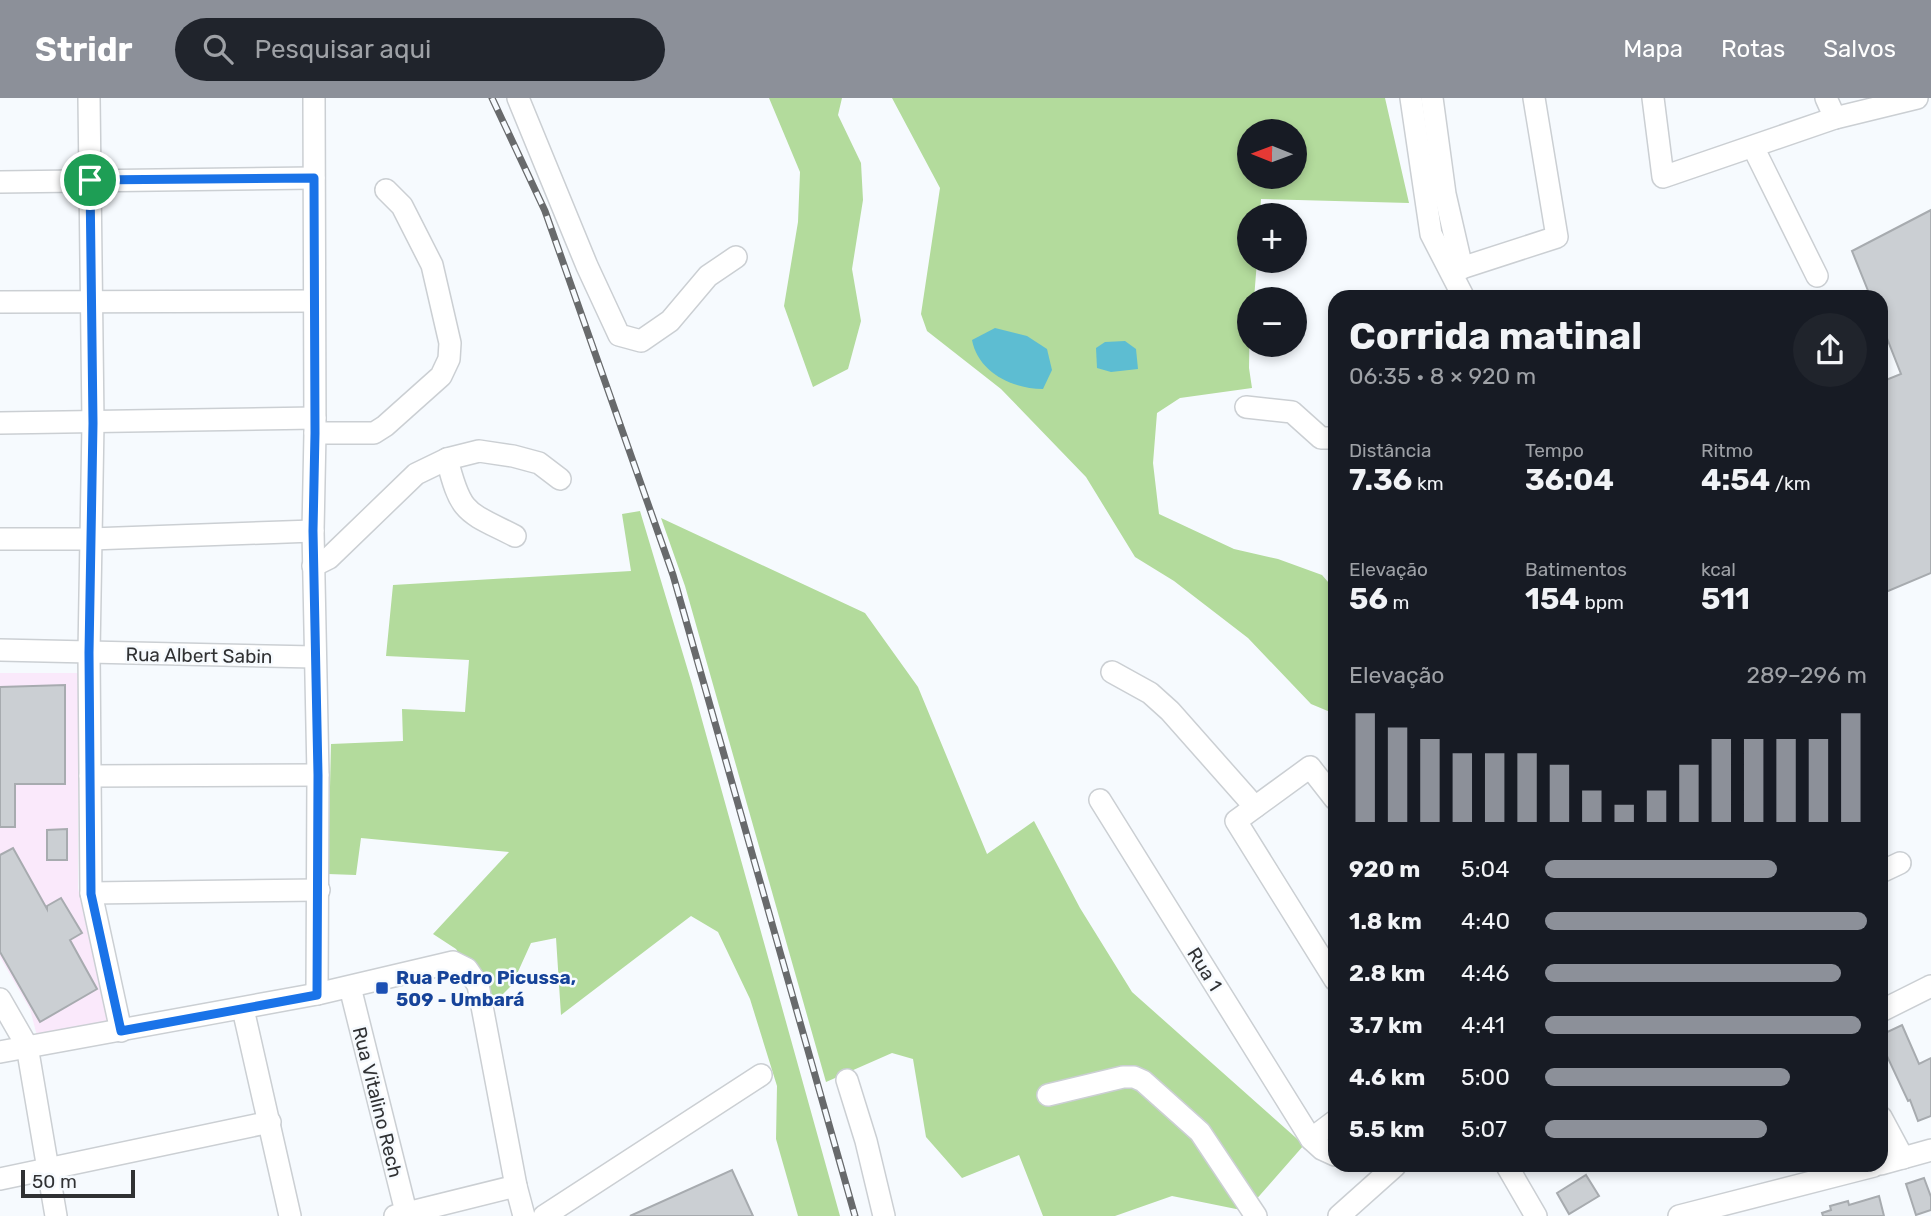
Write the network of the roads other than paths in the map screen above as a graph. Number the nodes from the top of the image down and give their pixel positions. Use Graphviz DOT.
graph roads {
  1 [pos="89,98"];
  2 [pos="314,98"];
  3 [pos="518,98"];
  4 [pos="1411,98"];
  5 [pos="1432,98"];
  6 [pos="1534,98"];
  7 [pos="1653,98"];
  8 [pos="1826,98"];
  9 [pos="1917,98"];
  10 [pos="1835,118"];
  11 [pos="1753,147"];
  12 [pos="314,178"];
  13 [pos="90,180"];
  14 [pos="0,183"];
  15 [pos="386,190"];
  16 [pos="736,257"];
  17 [pos="1457,270"];
  18 [pos="1817,276"];
  19 [pos="1462,290"];
  20 [pos="92,300"];
  21 [pos="314,301"];
  22 [pos="0,302"];
  23 [pos="1247,407"];
  24 [pos="0,423"];
  25 [pos="93,423"];
  26 [pos="315,426"];
  27 [pos="1328,438"];
  28 [pos="447,459"];
  29 [pos="560,479"];
  30 [pos="313,531"];
  31 [pos="515,536"];
  32 [pos="0,539"];
  33 [pos="91,539"];
  34 [pos="313,566"];
  35 [pos="0,650"];
  36 [pos="89,653"];
  37 [pos="314,657"];
  38 [pos="1112,672"];
  39 [pos="318,775"];
  40 [pos="90,776"];
  41 [pos="1328,790"];
  42 [pos="1100,800"];
  43 [pos="1255,807"];
  44 [pos="318,890"];
  45 [pos="91,894"];
  46 [pos="1328,969"];
  47 [pos="1931,986"];
  48 [pos="350,987"];
  49 [pos="317,995"];
  50 [pos="0,999"];
  51 [pos="1888,1008"];
  52 [pos="243,1009"];
  53 [pos="121,1031"];
  54 [pos="27,1046"];
  55 [pos="0,1052"];
  56 [pos="761,1075"];
  57 [pos="847,1080"];
  58 [pos="1048,1095"];
  59 [pos="270,1122"];
  60 [pos="1328,1126"];
  61 [pos="1888,1130"];
  62 [pos="1311,1139"];
  63 [pos="1931,1150"];
  64 [pos="1328,1152"];
  65 [pos="1903,1158"];
  66 [pos="1888,1162"];
  67 [pos="48,1170"];
  68 [pos="1388,1172"];
  69 [pos="1510,1172"];
  70 [pos="1853,1172"];
  71 [pos="0,1179"];
  72 [pos="516,1186"];
  73 [pos="1706,1213"];
  74 [pos="402,1215"];
  75 [pos="56,1216"];
  76 [pos="290,1216"];
  77 [pos="524,1216"];
  78 [pos="544,1216"];
  79 [pos="884,1216"];
  80 [pos="1256,1216"];
  81 [pos="1339,1216"];
  82 [pos="1536,1216"];
  83 [pos="1679,1216"];
  1 -- 13 [label="street"];
  2 -- 12 [label="street"];
  3 -- 16 [label="street"];
  4 -- 17 [label="street"];
  5 -- 17 [label="street"];
  6 -- 17 [label="street"];
  7 -- 11 [label="street"];
  8 -- 10 [label="street"];
  9 -- 10 [label="street"];
  10 -- 11 [label="street"];
  11 -- 18 [label="street"];
  12 -- 13 [label="street"];
  12 -- 21 [label="street"];
  13 -- 14 [label="street"];
  13 -- 20 [label="street"];
  15 -- 26 [label="street"];
  17 -- 19 [label="street"];
  20 -- 21 [label="street"];
  20 -- 22 [label="street"];
  20 -- 25 [label="street"];
  21 -- 26 [label="street"];
  23 -- 27 [label="street"];
  24 -- 25 [label="street"];
  25 -- 26 [label="street"];
  25 -- 33 [label="street"];
  26 -- 30 [label="street"];
  28 -- 29 [label="street"];
  28 -- 31 [label="street"];
  28 -- 34 [label="street"];
  30 -- 33 [label="street"];
  30 -- 34 [label="street"];
  32 -- 33 [label="street"];
  33 -- 36 [label="street"];
  34 -- 37 [label="street"];
  35 -- 36 [label="street, Rua Albert Sabin"];
  36 -- 37 [label="street, Rua Albert Sabin"];
  36 -- 40 [label="street"];
  37 -- 39 [label="street"];
  38 -- 43 [label="street"];
  39 -- 40 [label="street"];
  39 -- 44 [label="street"];
  40 -- 45 [label="street"];
  41 -- 43 [label="street"];
  42 -- 62 [label="street, Rua 1"];
  43 -- 46 [label="street"];
  44 -- 45 [label="street"];
  44 -- 49 [label="street"];
  45 -- 53 [label="street"];
  47 -- 51 [label="street"];
  48 -- 49 [label="street"];
  48 -- 72 [label="street"];
  48 -- 74 [label="street, Rua Vitalino Rech"];
  49 -- 52 [label="street"];
  50 -- 54 [label="street"];
  52 -- 53 [label="street"];
  52 -- 59 [label="street"];
  53 -- 54 [label="street"];
  54 -- 55 [label="street"];
  54 -- 67 [label="street"];
  56 -- 78 [label="street"];
  57 -- 79 [label="street"];
  58 -- 80 [label="street"];
  59 -- 67 [label="street"];
  59 -- 76 [label="street"];
  60 -- 62 [label="street"];
  61 -- 65 [label="street"];
  62 -- 64 [label="street"];
  63 -- 65 [label="street"];
  65 -- 66 [label="street"];
  67 -- 71 [label="street"];
  67 -- 75 [label="street"];
  68 -- 81 [label="street"];
  69 -- 82 [label="street"];
  70 -- 73 [label="street"];
  72 -- 74 [label="street"];
  72 -- 77 [label="street"];
  73 -- 83 [label="street"];
}
